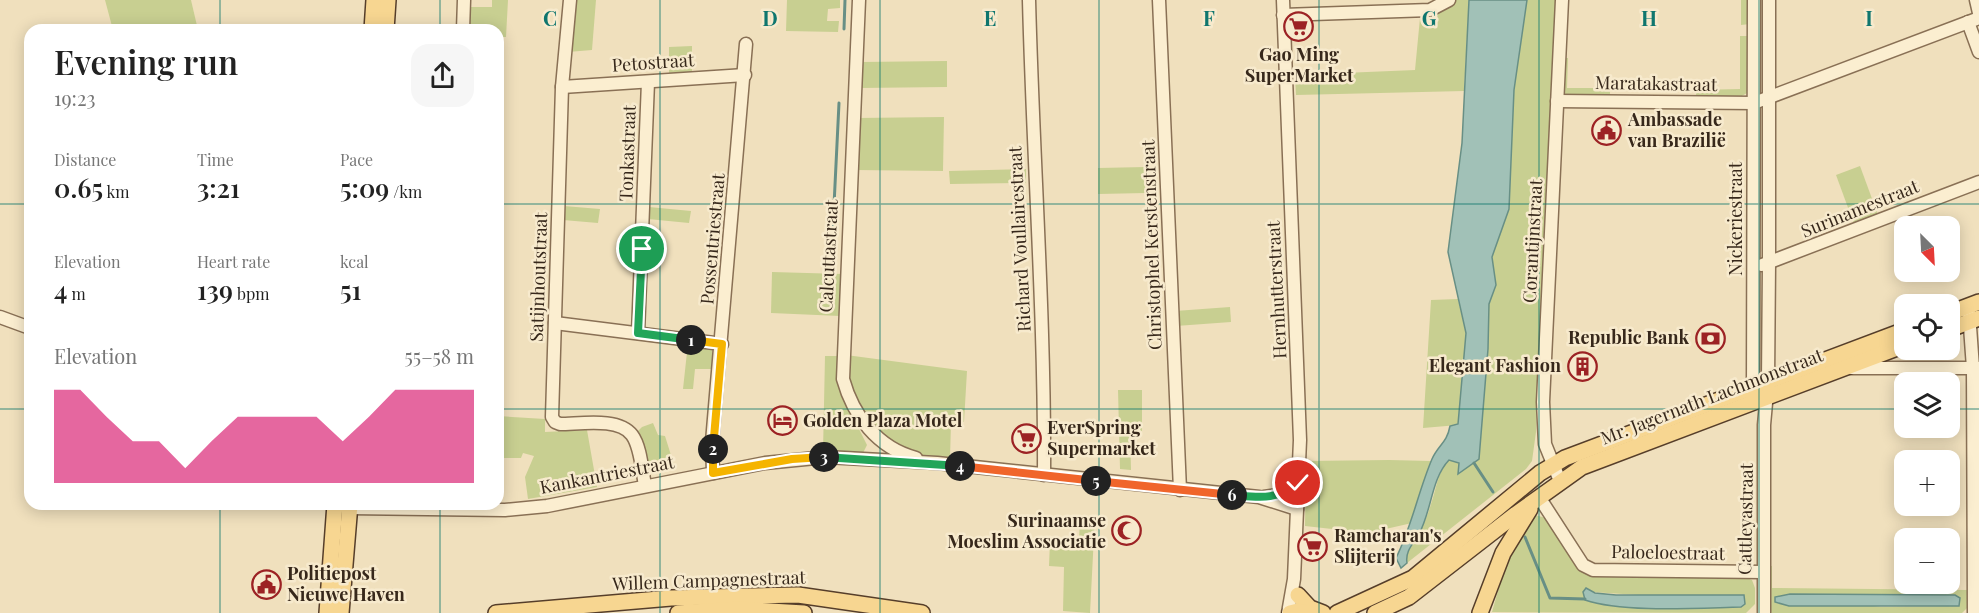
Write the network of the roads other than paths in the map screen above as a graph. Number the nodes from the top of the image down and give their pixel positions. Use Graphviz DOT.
graph roads {
  1 [pos="374,0"];
  2 [pos="387,0"];
  3 [pos="464,0"];
  4 [pos="570,0"];
  5 [pos="859,0"];
  6 [pos="1029,0"];
  7 [pos="1159,0"];
  8 [pos="1282,0"];
  9 [pos="1449,0"];
  10 [pos="1562,0"];
  11 [pos="1754,0"];
  12 [pos="1769,0"];
  13 [pos="1976,0"];
  14 [pos="1283,15"];
  15 [pos="1975,18"];
  16 [pos="372,24"];
  17 [pos="386,24"];
  18 [pos="463,24"];
  19 [pos="746,44"];
  20 [pos="1979,52"];
  21 [pos="745,75"];
  22 [pos="648,82"];
  23 [pos="562,87"];
  24 [pos="1769,99"];
  25 [pos="1557,101"];
  26 [pos="1754,103"];
  27 [pos="1979,182"];
  28 [pos="1769,264"];
  29 [pos="1754,266"];
  30 [pos="1974,312"];
  31 [pos="0,317"];
  32 [pos="1960,322"];
  33 [pos="555,323"];
  34 [pos="24,326"];
  35 [pos="638,333"];
  36 [pos="1894,334"];
  37 [pos="722,344"];
  38 [pos="1894,349"];
  39 [pos="1844,368"];
  40 [pos="1976,368"];
  41 [pos="1761,384"];
  42 [pos="1760,400"];
  43 [pos="867,427"];
  44 [pos="1545,444"];
  45 [pos="860,458"];
  46 [pos="1565,458"];
  47 [pos="937,463"];
  48 [pos="1546,470"];
  49 [pos="713,473"];
  50 [pos="1044,475"];
  51 [pos="1560,482"];
  52 [pos="1298,483"];
  53 [pos="645,485"];
  54 [pos="1180,490"];
  55 [pos="1260,497"];
  56 [pos="1539,497"];
  57 [pos="1297,509"];
  58 [pos="344,510"];
  59 [pos="345,510"];
  60 [pos="504,510"];
  61 [pos="1762,572"];
  62 [pos="1294,579"];
  63 [pos="1298,595"];
  64 [pos="671,606"];
  65 [pos="327,613"];
  66 [pos="341,613"];
  67 [pos="496,613"];
  68 [pos="678,613"];
  69 [pos="796,613"];
  70 [pos="922,613"];
  71 [pos="1297,613"];
  72 [pos="1323,613"];
  73 [pos="1337,613"];
  74 [pos="1375,613"];
  75 [pos="1480,613"];
  76 [pos="1764,613"];
  77 [pos="1974,613"];
  1 -- 16 [label="main road"];
  2 -- 17 [label="main road"];
  3 -- 18 [label="street"];
  4 -- 23 [label="street, Satijnhoutstraat"];
  5 -- 43 [label="street, Calcuttastraat"];
  6 -- 50 [label="street, Richard Voullairestraat"];
  7 -- 54 [label="street, Christophel Kerstenstraat"];
  8 -- 14 [label="street, Hernhutterstraat"];
  9 -- 14 [label="street"];
  10 -- 25 [label="street, Corantijnstraat"];
  11 -- 26 [label="street, Nickeriestraat"];
  12 -- 24 [label="street, Nickeriestraat"];
  13 -- 15 [label="street"];
  14 -- 52 [label="street, Hernhutterstraat"];
  15 -- 20 [label="street"];
  15 -- 24 [label="street, Maratakastraat"];
  19 -- 21 [label="street, Possentriestraat"];
  21 -- 22 [label="street, Petostraat"];
  21 -- 37 [label="street, Possentriestraat"];
  22 -- 23 [label="street, Petostraat"];
  22 -- 35 [label="street, Tonkastraat"];
  23 -- 33 [label="street, Satijnhoutstraat"];
  24 -- 26 [label="street, Maratakastraat"];
  24 -- 28 [label="street, Nickeriestraat"];
  25 -- 26 [label="street, Maratakastraat"];
  25 -- 44 [label="street, Corantijnstraat"];
  26 -- 29 [label="street, Nickeriestraat"];
  27 -- 28 [label="street, Surinamestraat"];
  28 -- 29 [label="street, Surinamestraat"];
  28 -- 41 [label="street, Nickeriestraat"];
  29 -- 41 [label="street, Nickeriestraat"];
  30 -- 32 [label="main road"];
  30 -- 40 [label="street"];
  31 -- 34 [label="street"];
  33 -- 35 [label="street"];
  33 -- 53 [label="street, Satijnhoutstraat"];
  35 -- 37 [label="street"];
  36 -- 41 [label="main road, Mr. Jagernath Lachmonstraat"];
  37 -- 49 [label="street, Possentriestraat"];
  38 -- 39 [label="main road, Mr. Jagernath Lachmonstraat"];
  39 -- 40 [label="street"];
  39 -- 42 [label="main road, Mr. Jagernath Lachmonstraat"];
  40 -- 77 [label="street"];
  41 -- 42 [label="street, Nickeriestraat"];
  41 -- 46 [label="main road, Mr. Jagernath Lachmonstraat"];
  42 -- 51 [label="main road, Mr. Jagernath Lachmonstraat"];
  42 -- 61 [label="street, Cattleyastraat"];
  43 -- 45 [label="street"];
  43 -- 47 [label="street, Calcuttastraat"];
  44 -- 46 [label="street"];
  44 -- 48 [label="street, Corantijnstraat"];
  45 -- 47 [label="street, Kankantriestraat"];
  45 -- 49 [label="street, Kankantriestraat"];
  46 -- 48 [label="main road, Mr. Jagernath Lachmonstraat"];
  47 -- 50 [label="street, Kankantriestraat"];
  48 -- 51 [label="street"];
  48 -- 73 [label="main road, Mr. Jagernath Lachmonstraat"];
  49 -- 53 [label="street, Kankantriestraat"];
  50 -- 54 [label="street, Kankantriestraat"];
  51 -- 56 [label="main road, Mr. Jagernath Lachmonstraat"];
  52 -- 55 [label="street"];
  52 -- 57 [label="street, Hernhutterstraat"];
  53 -- 60 [label="street, Kankantriestraat"];
  54 -- 55 [label="street, Kankantriestraat"];
  55 -- 57 [label="street, Kankantriestraat"];
  56 -- 61 [label="street, Paloeloestraat"];
  56 -- 74 [label="main road"];
  56 -- 75 [label="main road"];
  57 -- 62 [label="street, Hernhutterstraat"];
  58 -- 65 [label="main road"];
  59 -- 66 [label="main road"];
  61 -- 76 [label="street, Cattleyastraat"];
  62 -- 63 [label="street, Hernhutterstraat"];
  62 -- 71 [label="street, Hernhutterstraat"];
  63 -- 71 [label="street, Hernhutterstraat"];
  63 -- 72 [label="main road"];
  64 -- 67 [label="main road, Willem Campagnestraat"];
  64 -- 70 [label="main road, Willem Campagnestraat"];
  68 -- 69 [label="main road, Willem Campagnestraat"];
}
